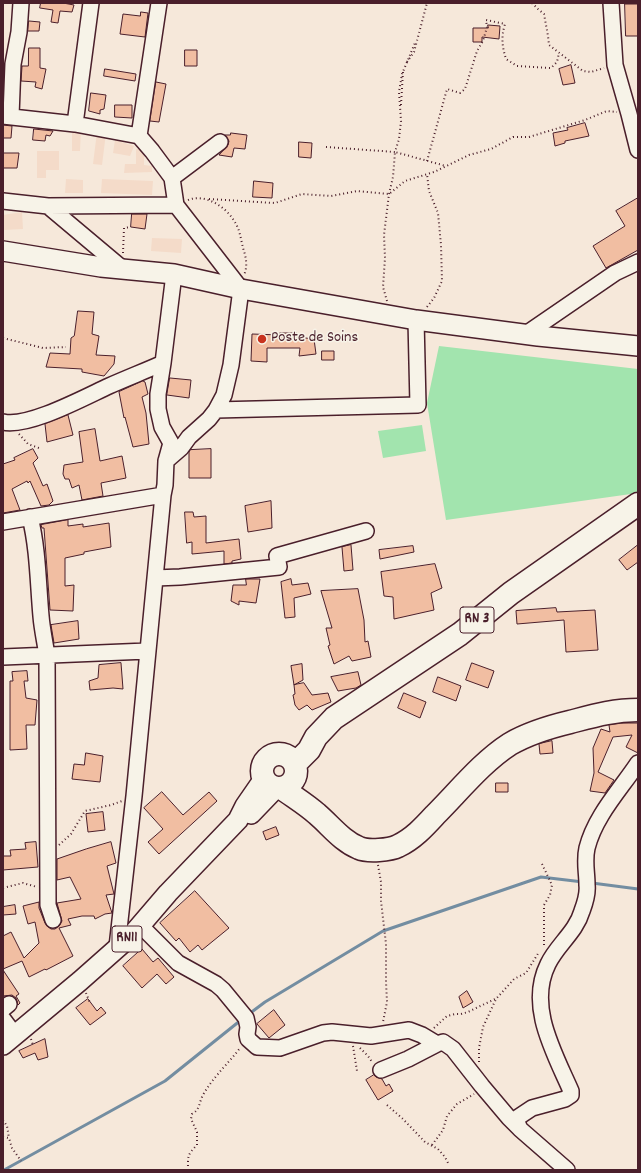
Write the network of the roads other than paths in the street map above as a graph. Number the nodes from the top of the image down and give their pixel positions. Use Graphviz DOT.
graph roads {
  1 [pos="21,3"];
  2 [pos="90,3"];
  3 [pos="159,3"];
  4 [pos="611,3"];
  5 [pos="634,112"];
  6 [pos="7,116"];
  7 [pos="75,124"];
  8 [pos="140,136"];
  9 [pos="220,142"];
  10 [pos="638,150"];
  11 [pos="172,178"];
  12 [pos="3,201"];
  13 [pos="176,205"];
  14 [pos="48,206"];
  15 [pos="3,251"];
  16 [pos="638,262"];
  17 [pos="123,269"];
  18 [pos="174,274"];
  19 [pos="241,289"];
  20 [pos="416,320"];
  21 [pos="526,334"];
  22 [pos="638,346"];
  23 [pos="163,363"];
  24 [pos="216,410"];
  25 [pos="10,423"];
  26 [pos="166,461"];
  27 [pos="163,495"];
  28 [pos="638,504"];
  29 [pos="30,518"];
  30 [pos="3,522"];
  31 [pos="366,531"];
  32 [pos="155,578"];
  33 [pos="147,650"];
  34 [pos="47,656"];
  35 [pos="3,657"];
  36 [pos="638,710"];
  37 [pos="638,763"];
  38 [pos="282,776"];
  39 [pos="53,920"];
  40 [pos="140,926"];
  41 [pos="117,947"];
  42 [pos="3,1019"];
  43 [pos="9,1040"];
  44 [pos="437,1044"];
  45 [pos="378,1069"];
  46 [pos="520,1128"];
  47 [pos="567,1170"];
  1 -- 6 [label="street"];
  2 -- 7 [label="street"];
  3 -- 8 [label="street"];
  4 -- 5 [label="street"];
  5 -- 10 [label="street"];
  6 -- 7 [label="street"];
  7 -- 8 [label="street"];
  8 -- 11 [label="street"];
  9 -- 11 [label="street"];
  11 -- 13 [label="street"];
  12 -- 14 [label="street"];
  13 -- 14 [label="street"];
  13 -- 19 [label="street"];
  14 -- 17 [label="street"];
  15 -- 17 [label="main road"];
  16 -- 21 [label="street"];
  17 -- 18 [label="main road"];
  18 -- 19 [label="main road"];
  18 -- 23 [label="street"];
  19 -- 20 [label="main road"];
  19 -- 24 [label="street"];
  20 -- 21 [label="main road"];
  20 -- 24 [label="street"];
  21 -- 22 [label="main road"];
  23 -- 25 [label="street"];
  23 -- 26 [label="street"];
  24 -- 26 [label="street"];
  26 -- 27 [label="street"];
  27 -- 29 [label="street"];
  27 -- 32 [label="street"];
  28 -- 38 [label="highway, RN 3"];
  29 -- 30 [label="street"];
  29 -- 34 [label="street"];
  31 -- 32 [label="street"];
  32 -- 33 [label="street"];
  33 -- 34 [label="street"];
  33 -- 41 [label="street"];
  34 -- 35 [label="street"];
  34 -- 39 [label="street"];
  36 -- 38 [label="highway"];
  37 -- 46 [label="street"];
  38 -- 40 [label="main road, RN11"];
  40 -- 41 [label="main road, RN11"];
  40 -- 44 [label="street"];
  41 -- 43 [label="main road, RN11"];
  42 -- 43 [label="street"];
  44 -- 45 [label="street"];
  44 -- 46 [label="street"];
  46 -- 47 [label="street"];
}
